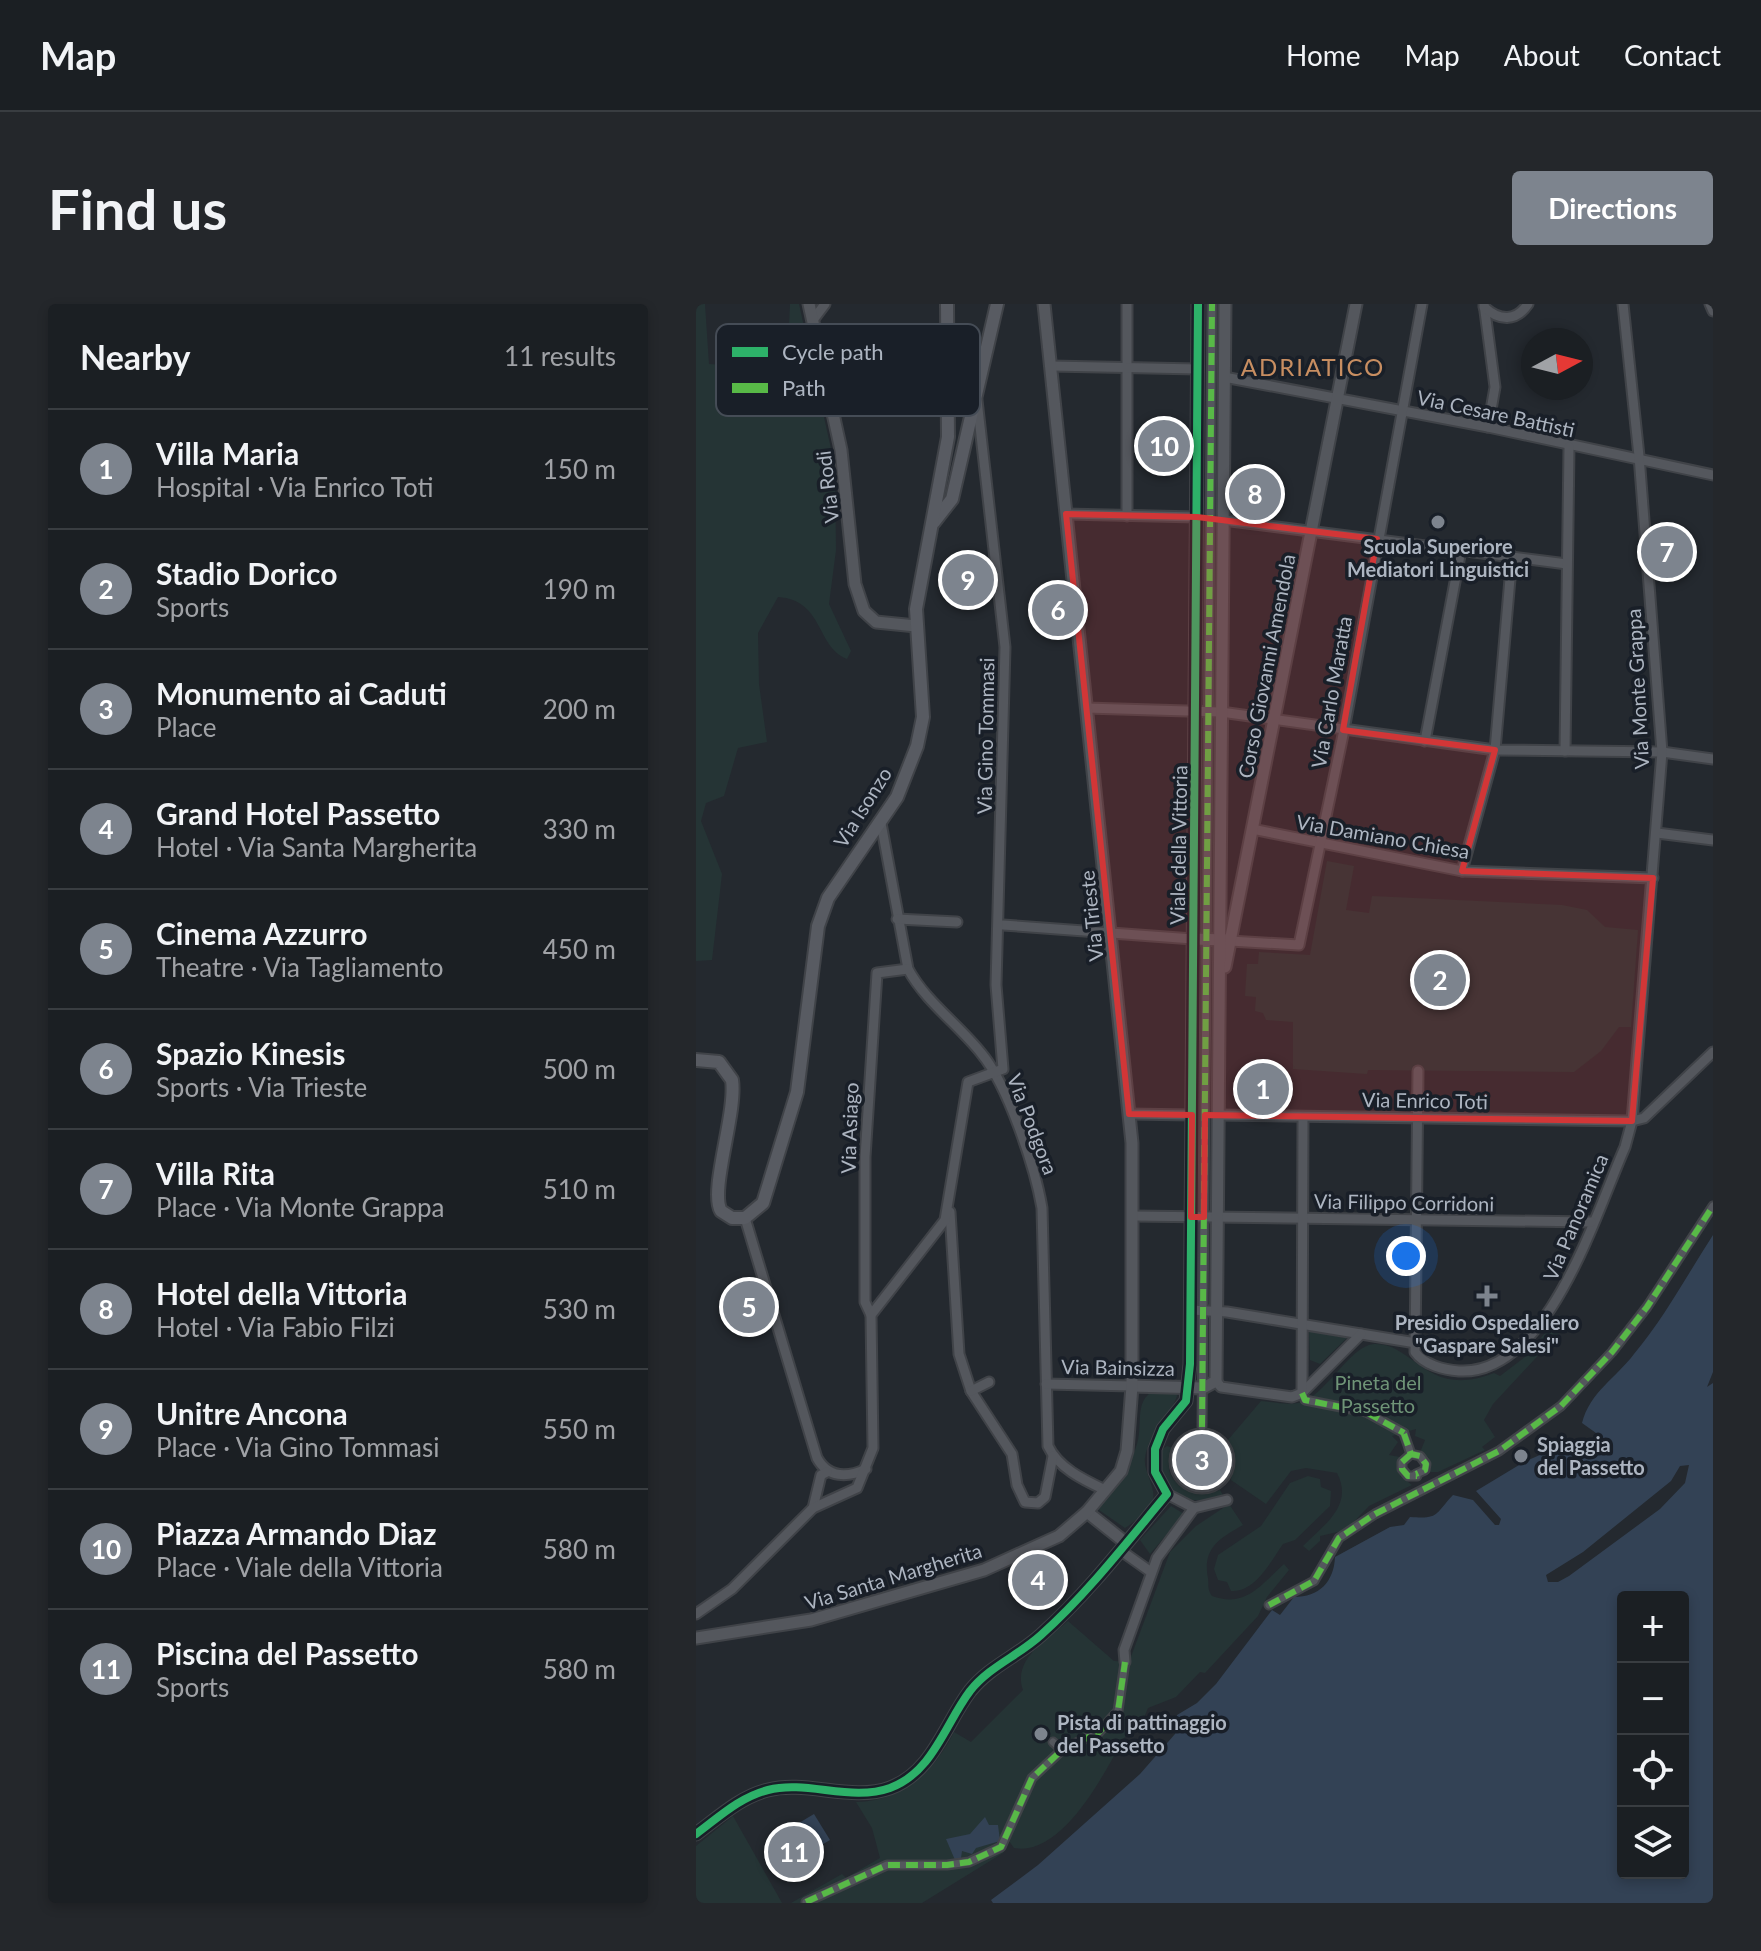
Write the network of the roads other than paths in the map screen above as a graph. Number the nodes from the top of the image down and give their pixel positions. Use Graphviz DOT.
graph roads {
  1 [pos="809,304"];
  2 [pos="825,304"];
  3 [pos="947,304"];
  4 [pos="997,304"];
  5 [pos="1044,304"];
  6 [pos="1127,304"];
  7 [pos="1198,304"];
  8 [pos="1212,304"];
  9 [pos="1225,304"];
  10 [pos="1356,304"];
  11 [pos="1422,304"];
  12 [pos="1528,304"];
  13 [pos="1623,304"];
  14 [pos="1710,304"];
  15 [pos="1484,306"];
  16 [pos="1713,311"];
  17 [pos="813,320"];
  18 [pos="814,324"];
  19 [pos="947,324"];
  20 [pos="1051,366"];
  21 [pos="1126,367"];
  22 [pos="1198,369"];
  23 [pos="1224,377"];
  24 [pos="980,382"];
  25 [pos="1337,398"];
  26 [pos="1401,411"];
  27 [pos="834,416"];
  28 [pos="949,416"];
  29 [pos="972,416"];
  30 [pos="979,416"];
  31 [pos="1488,427"];
  32 [pos="1569,447"];
  33 [pos="1639,461"];
  34 [pos="1713,475"];
  35 [pos="937,495"];
  36 [pos="952,499"];
  37 [pos="1066,514"];
  38 [pos="1127,516"];
  39 [pos="1197,517"];
  40 [pos="1223,520"];
  41 [pos="931,526"];
  42 [pos="1311,530"];
  43 [pos="1377,539"];
  44 [pos="1461,550"];
  45 [pos="1512,556"];
  46 [pos="1567,564"];
  47 [pos="916,626"];
  48 [pos="1086,708"];
  49 [pos="1202,711"];
  50 [pos="1221,712"];
  51 [pos="1274,720"];
  52 [pos="1344,730"];
  53 [pos="1425,741"];
  54 [pos="1495,750"];
  55 [pos="1565,751"];
  56 [pos="1662,752"];
  57 [pos="1713,759"];
  58 [pos="881,823"];
  59 [pos="1252,829"];
  60 [pos="1657,833"];
  61 [pos="1713,840"];
  62 [pos="1320,844"];
  63 [pos="1462,871"];
  64 [pos="1653,878"];
  65 [pos="897,919"];
  66 [pos="957,922"];
  67 [pos="1003,925"];
  68 [pos="1111,933"];
  69 [pos="1193,939"];
  70 [pos="1206,940"];
  71 [pos="1225,940"];
  72 [pos="908,969"];
  73 [pos="1220,986"];
  74 [pos="1713,1052"];
  75 [pos="696,1060"];
  76 [pos="1418,1071"];
  77 [pos="993,1072"];
  78 [pos="1129,1114"];
  79 [pos="1192,1115"];
  80 [pos="1217,1115"];
  81 [pos="1303,1117"];
  82 [pos="1417,1118"];
  83 [pos="1632,1121"];
  84 [pos="1713,1206"];
  85 [pos="949,1210"];
  86 [pos="1133,1216"];
  87 [pos="1191,1217"];
  88 [pos="1211,1217"];
  89 [pos="745,1218"];
  90 [pos="1303,1218"];
  91 [pos="1417,1220"];
  92 [pos="1591,1222"];
  93 [pos="1204,1311"];
  94 [pos="871,1315"];
  95 [pos="1302,1324"];
  96 [pos="1361,1334"];
  97 [pos="1416,1343"];
  98 [pos="1216,1381"];
  99 [pos="989,1382"];
  100 [pos="1203,1383"];
  101 [pos="1046,1384"];
  102 [pos="1132,1386"];
  103 [pos="1190,1386"];
  104 [pos="971,1391"];
  105 [pos="1302,1393"];
  106 [pos="1202,1427"];
  107 [pos="1411,1454"];
  108 [pos="1053,1456"];
  109 [pos="866,1469"];
  110 [pos="827,1472"];
  111 [pos="1215,1486"];
  112 [pos="1105,1490"];
  113 [pos="1167,1494"];
  114 [pos="1227,1500"];
  115 [pos="813,1508"];
  116 [pos="1194,1508"];
  117 [pos="1087,1512"];
  118 [pos="1123,1546"];
  119 [pos="1151,1572"];
  120 [pos="1269,1605"];
  121 [pos="696,1614"];
  122 [pos="696,1638"];
  123 [pos="1125,1662"];
  124 [pos="1053,1742"];
  125 [pos="1062,1750"];
  126 [pos="696,1834"];
  127 [pos="806,1902"];
  1 -- 17 [label="street, Via Rodi"];
  2 -- 17 [label="street"];
  3 -- 19 [label="main road, Via Isonzo"];
  4 -- 24 [label="main road"];
  5 -- 20 [label="street, Via Trieste"];
  6 -- 21 [label="street"];
  7 -- 22 [label="street, Viale della Vittoria"];
  8 -- 49 [label="street, Viale della Vittoria"];
  9 -- 23 [label="street, Viale della Vittoria"];
  10 -- 25 [label="street, Corso Giovanni Amendola"];
  11 -- 26 [label="street, Via Carlo Maratta"];
  12 -- 15 [label="street"];
  13 -- 33 [label="street, Via Monte Grappa"];
  14 -- 16 [label="street"];
  15 -- 31 [label="street"];
  17 -- 18 [label="street, Via Rodi"];
  20 -- 21 [label="street"];
  20 -- 37 [label="street, Via Trieste"];
  21 -- 22 [label="street"];
  21 -- 38 [label="street"];
  22 -- 39 [label="street, Viale della Vittoria"];
  23 -- 25 [label="street, Via Cesare Battisti"];
  23 -- 40 [label="street, Viale della Vittoria"];
  25 -- 26 [label="street, Via Cesare Battisti"];
  25 -- 42 [label="street, Corso Giovanni Amendola"];
  26 -- 31 [label="street, Via Cesare Battisti"];
  26 -- 43 [label="street, Via Carlo Maratta"];
  27 -- 47 [label="street, Via Rodi"];
  28 -- 35 [label="main road, Via Isonzo"];
  29 -- 36 [label="main road"];
  30 -- 77 [label="street, Via Gino Tommasi"];
  31 -- 32 [label="street, Via Cesare Battisti"];
  32 -- 33 [label="street, Via Cesare Battisti"];
  32 -- 46 [label="street"];
  33 -- 34 [label="street, Via Cesare Battisti"];
  33 -- 56 [label="street, Via Monte Grappa"];
  35 -- 36 [label="main road"];
  35 -- 41 [label="main road, Via Isonzo"];
  36 -- 41 [label="main road"];
  37 -- 38 [label="street"];
  37 -- 48 [label="street, Via Trieste"];
  38 -- 39 [label="street"];
  39 -- 49 [label="street, Viale della Vittoria"];
  40 -- 42 [label="street"];
  40 -- 50 [label="street, Viale della Vittoria"];
  41 -- 47 [label="main road, Via Isonzo"];
  42 -- 43 [label="street"];
  42 -- 51 [label="street, Corso Giovanni Amendola"];
  43 -- 44 [label="street"];
  43 -- 52 [label="street, Via Carlo Maratta"];
  44 -- 45 [label="street"];
  44 -- 53 [label="street"];
  45 -- 46 [label="street"];
  45 -- 54 [label="street"];
  46 -- 55 [label="street"];
  47 -- 58 [label="main road, Via Isonzo"];
  48 -- 49 [label="street"];
  48 -- 68 [label="street, Via Trieste"];
  49 -- 50 [label="street"];
  49 -- 69 [label="street, Viale della Vittoria"];
  49 -- 70 [label="street, Viale della Vittoria"];
  50 -- 51 [label="street"];
  50 -- 71 [label="street, Viale della Vittoria"];
  51 -- 52 [label="street"];
  51 -- 59 [label="street, Corso Giovanni Amendola"];
  52 -- 53 [label="street"];
  52 -- 62 [label="street, Via Carlo Maratta"];
  53 -- 54 [label="street"];
  54 -- 55 [label="street"];
  54 -- 63 [label="street"];
  55 -- 56 [label="street"];
  56 -- 57 [label="street"];
  56 -- 60 [label="street, Via Monte Grappa"];
  58 -- 65 [label="street, Via Podgora"];
  58 -- 89 [label="main road, Via Isonzo"];
  59 -- 62 [label="street, Via Damiano Chiesa"];
  59 -- 71 [label="street, Corso Giovanni Amendola"];
  60 -- 61 [label="street"];
  60 -- 64 [label="street, Via Monte Grappa"];
  62 -- 63 [label="street, Via Damiano Chiesa"];
  62 -- 71 [label="street, Via Carlo Maratta"];
  63 -- 64 [label="street, Via Damiano Chiesa"];
  64 -- 83 [label="street, Via Monte Grappa"];
  65 -- 66 [label="street"];
  65 -- 72 [label="street, Via Podgora"];
  67 -- 68 [label="street"];
  68 -- 69 [label="street"];
  68 -- 78 [label="street, Via Trieste"];
  69 -- 70 [label="street, Viale della Vittoria"];
  69 -- 79 [label="street, Viale della Vittoria"];
  70 -- 71 [label="street, Viale della Vittoria"];
  70 -- 88 [label="street, Viale della Vittoria"];
  71 -- 73 [label="street, Corso Giovanni Amendola"];
  72 -- 77 [label="street, Via Podgora"];
  72 -- 94 [label="street, Via Asiago"];
  73 -- 80 [label="street, Viale della Vittoria"];
  74 -- 83 [label="street"];
  75 -- 89 [label="main road"];
  76 -- 82 [label="street"];
  77 -- 85 [label="street"];
  77 -- 101 [label="street, Via Podgora"];
  78 -- 79 [label="street"];
  78 -- 86 [label="street, Via Trieste"];
  79 -- 87 [label="street, Viale della Vittoria"];
  80 -- 81 [label="street, Via Enrico Toti"];
  80 -- 88 [label="street, Viale della Vittoria"];
  81 -- 82 [label="street, Via Enrico Toti"];
  81 -- 90 [label="street"];
  82 -- 83 [label="street, Via Enrico Toti"];
  82 -- 91 [label="street"];
  83 -- 92 [label="street, Via Panoramica"];
  84 -- 120 [label="street"];
  85 -- 94 [label="street"];
  85 -- 104 [label="street"];
  86 -- 87 [label="street"];
  86 -- 102 [label="street, Via Trieste"];
  87 -- 88 [label="street"];
  87 -- 93 [label="street, Viale della Vittoria"];
  88 -- 90 [label="street, Via Filippo Corridoni"];
  88 -- 93 [label="street, Viale della Vittoria"];
  89 -- 110 [label="street"];
  90 -- 91 [label="street, Via Filippo Corridoni"];
  90 -- 95 [label="street"];
  91 -- 92 [label="street, Via Filippo Corridoni"];
  91 -- 97 [label="street"];
  92 -- 97 [label="street, Via Panoramica"];
  93 -- 95 [label="street"];
  93 -- 98 [label="street, Viale della Vittoria"];
  93 -- 100 [label="street, Viale della Vittoria"];
  93 -- 103 [label="street, Viale della Vittoria"];
  94 -- 109 [label="street, Via Asiago"];
  95 -- 96 [label="street"];
  95 -- 105 [label="street"];
  96 -- 97 [label="street"];
  96 -- 105 [label="street"];
  98 -- 100 [label="street"];
  98 -- 105 [label="street"];
  99 -- 104 [label="street"];
  100 -- 103 [label="street, Via Bainsizza"];
  100 -- 106 [label="street, Viale della Vittoria"];
  101 -- 102 [label="street, Via Bainsizza"];
  101 -- 108 [label="street, Via Podgora"];
  102 -- 103 [label="street, Via Bainsizza"];
  102 -- 112 [label="street, Via Trieste"];
  103 -- 113 [label="street"];
  104 -- 108 [label="street, Via Podgora"];
  105 -- 107 [label="street"];
  107 -- 107 [label="street"];
  108 -- 112 [label="street"];
  109 -- 110 [label="street"];
  109 -- 115 [label="street"];
  110 -- 115 [label="street"];
  111 -- 111 [label="street"];
  112 -- 117 [label="street, Via Trieste"];
  113 -- 116 [label="street"];
  113 -- 118 [label="street"];
  114 -- 116 [label="street"];
  115 -- 121 [label="street"];
  116 -- 119 [label="street"];
  117 -- 118 [label="street"];
  117 -- 122 [label="street, Via Santa Margherita"];
  118 -- 119 [label="street"];
  118 -- 126 [label="street"];
  119 -- 123 [label="street"];
  123 -- 125 [label="street"];
  124 -- 125 [label="street"];
  125 -- 127 [label="street"];
}
